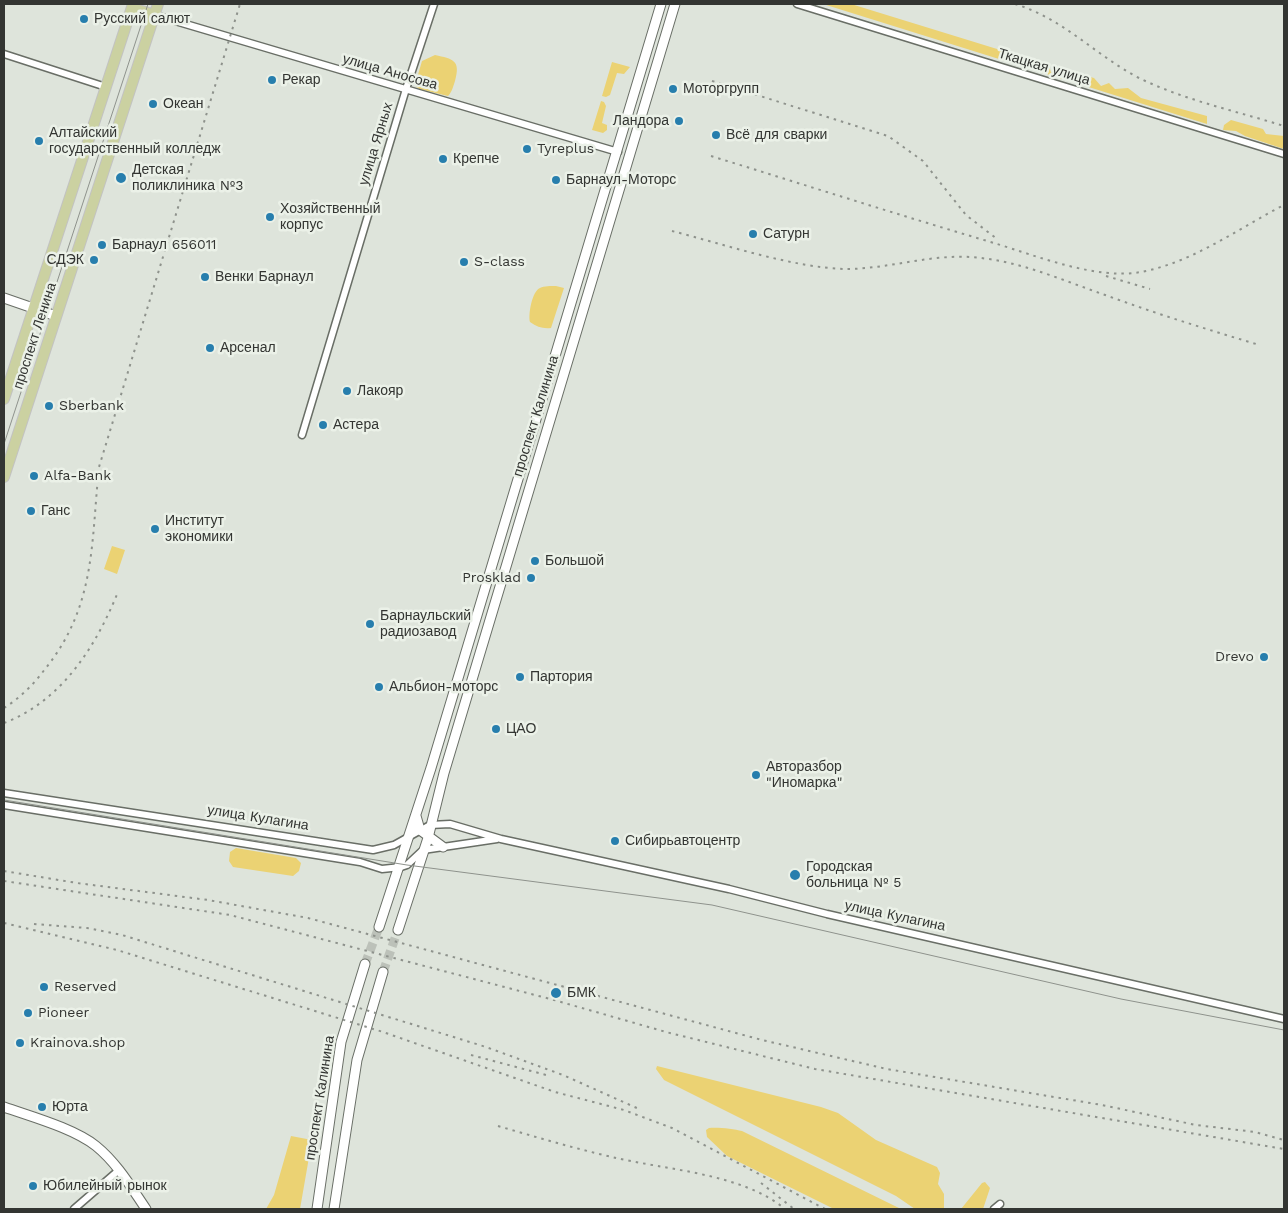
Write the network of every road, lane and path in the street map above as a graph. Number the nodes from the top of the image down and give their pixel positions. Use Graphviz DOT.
graph roads {
  1 [pos="158,4"];
  2 [pos="434,4"];
  3 [pos="661,4"];
  4 [pos="675,4"];
  5 [pos="796,4"];
  6 [pos="132,6"];
  7 [pos="155,15"];
  8 [pos="4,54"];
  9 [pos="106,87"];
  10 [pos="406,90"];
  11 [pos="618,152"];
  12 [pos="1284,154"];
  13 [pos="629,156"];
  14 [pos="4,298"];
  15 [pos="34,308"];
  16 [pos="56,316"];
  17 [pos="4,399"];
  18 [pos="302,435"];
  19 [pos="4,477"];
  20 [pos="4,793"];
  21 [pos="18,795"];
  22 [pos="4,804"];
  23 [pos="94,806"];
  24 [pos="17,807"];
  25 [pos="416,816"];
  26 [pos="93,819"];
  27 [pos="430,825"];
  28 [pos="420,830"];
  29 [pos="410,836"];
  30 [pos="428,838"];
  31 [pos="501,839"];
  32 [pos="443,847"];
  33 [pos="423,850"];
  34 [pos="402,863"];
  35 [pos="379,927"];
  36 [pos="398,930"];
  37 [pos="366,964"];
  38 [pos="382,972"];
  39 [pos="1284,1019"];
  40 [pos="4,1107"];
  41 [pos="119,1170"];
  42 [pos="1000,1204"];
  43 [pos="74,1209"];
  44 [pos="146,1209"];
  45 [pos="316,1209"];
  46 [pos="334,1209"];
  47 [pos="994,1209"];
  1 -- 7 [label="main road, проспект Ленина"];
  2 -- 10 [label="street, улица Ярных"];
  3 -- 11 [label="main road, проспект Калинина"];
  4 -- 13 [label="main road, проспект Калинина"];
  5 -- 12 [label="street, Ткацкая улица"];
  6 -- 7 [label="main road"];
  6 -- 9 [label="main road, проспект Ленина"];
  7 -- 10 [label="street, улица Аносова"];
  7 -- 16 [label="main road, проспект Ленина"];
  8 -- 9 [label="street"];
  9 -- 15 [label="main road, проспект Ленина"];
  10 -- 11 [label="street, улица Аносова"];
  10 -- 18 [label="street, улица Ярных"];
  11 -- 13 [label="main road"];
  11 -- 25 [label="main road, проспект Калинина"];
  13 -- 27 [label="main road, проспект Калинина"];
  14 -- 15 [label="main road"];
  15 -- 16 [label="main road"];
  15 -- 17 [label="main road, проспект Ленина"];
  16 -- 19 [label="main road, проспект Ленина"];
  20 -- 21 [label="street, улица Кулагина"];
  21 -- 23 [label="street, улица Кулагина"];
  21 -- 24 [label="street"];
  22 -- 24 [label="street, улица Кулагина"];
  23 -- 26 [label="street"];
  23 -- 29 [label="street, улица Кулагина"];
  24 -- 26 [label="street, улица Кулагина"];
  25 -- 28 [label="main road"];
  25 -- 29 [label="main road, проспект Калинина"];
  26 -- 34 [label="street, улица Кулагина"];
  27 -- 28 [label="street, улица Кулагина"];
  27 -- 30 [label="main road, проспект Калинина"];
  27 -- 31 [label="street, улица Кулагина"];
  28 -- 29 [label="street, улица Кулагина"];
  28 -- 30 [label="main road"];
  29 -- 34 [label="main road, проспект Калинина"];
  30 -- 32 [label="main road"];
  30 -- 33 [label="main road, проспект Калинина"];
  31 -- 32 [label="street, улица Кулагина"];
  31 -- 39 [label="street, улица Кулагина"];
  32 -- 33 [label="street, улица Кулагина"];
  33 -- 34 [label="street"];
  33 -- 36 [label="main road, проспект Калинина"];
  34 -- 35 [label="main road"];
  37 -- 45 [label="main road, проспект Калинина"];
  38 -- 46 [label="main road"];
  40 -- 41 [label="main road"];
  41 -- 43 [label="street"];
  41 -- 44 [label="main road"];
  42 -- 47 [label="street"];
}
